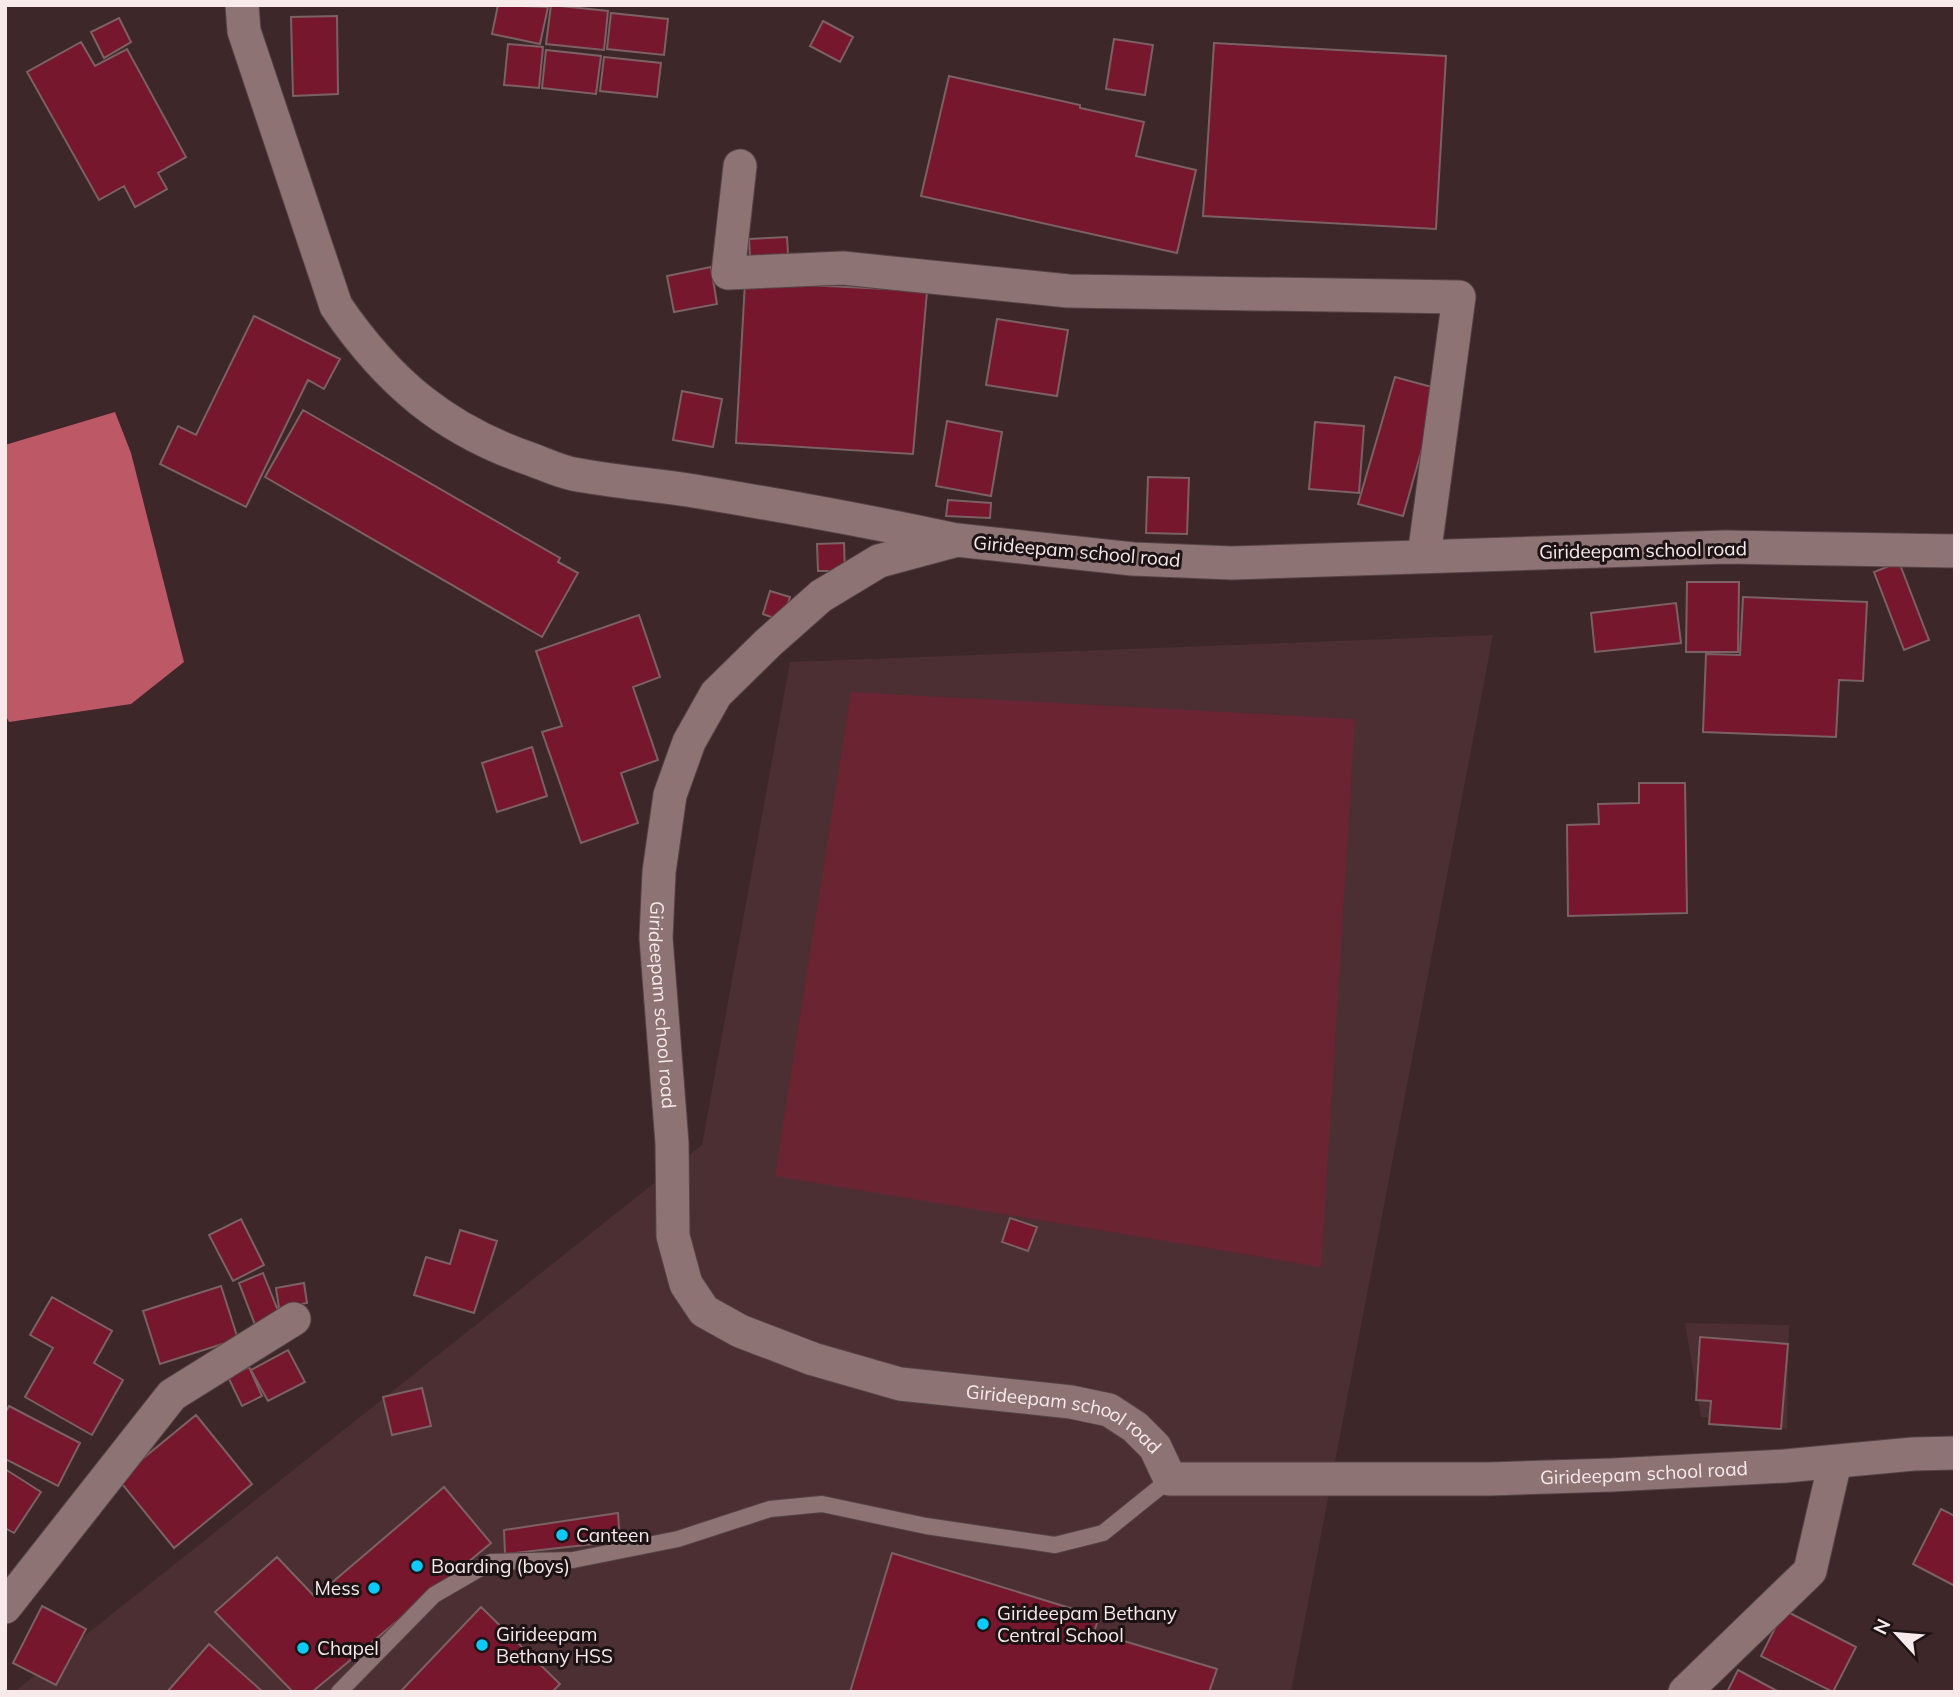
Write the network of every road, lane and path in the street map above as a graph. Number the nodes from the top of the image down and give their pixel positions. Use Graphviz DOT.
graph roads {
  1 [pos="242,5"];
  2 [pos="740,166"];
  3 [pos="957,540"];
  4 [pos="1955,551"];
  5 [pos="1424,556"];
  6 [pos="294,1319"];
  7 [pos="1955,1453"];
  8 [pos="1835,1462"];
  9 [pos="1170,1479"];
  10 [pos="5,1607"];
  11 [pos="339,1692"];
  12 [pos="1685,1692"];
  1 -- 3 [label="street"];
  2 -- 5 [label="street"];
  3 -- 5 [label="street, Girideepam school road"];
  3 -- 9 [label="street, Girideepam school road"];
  4 -- 5 [label="street, Girideepam school road"];
  6 -- 10 [label="street"];
  7 -- 8 [label="street, Girideepam school road"];
  8 -- 9 [label="street, Girideepam school road"];
  8 -- 12 [label="street"];
  9 -- 11 [label="lane"];
}
